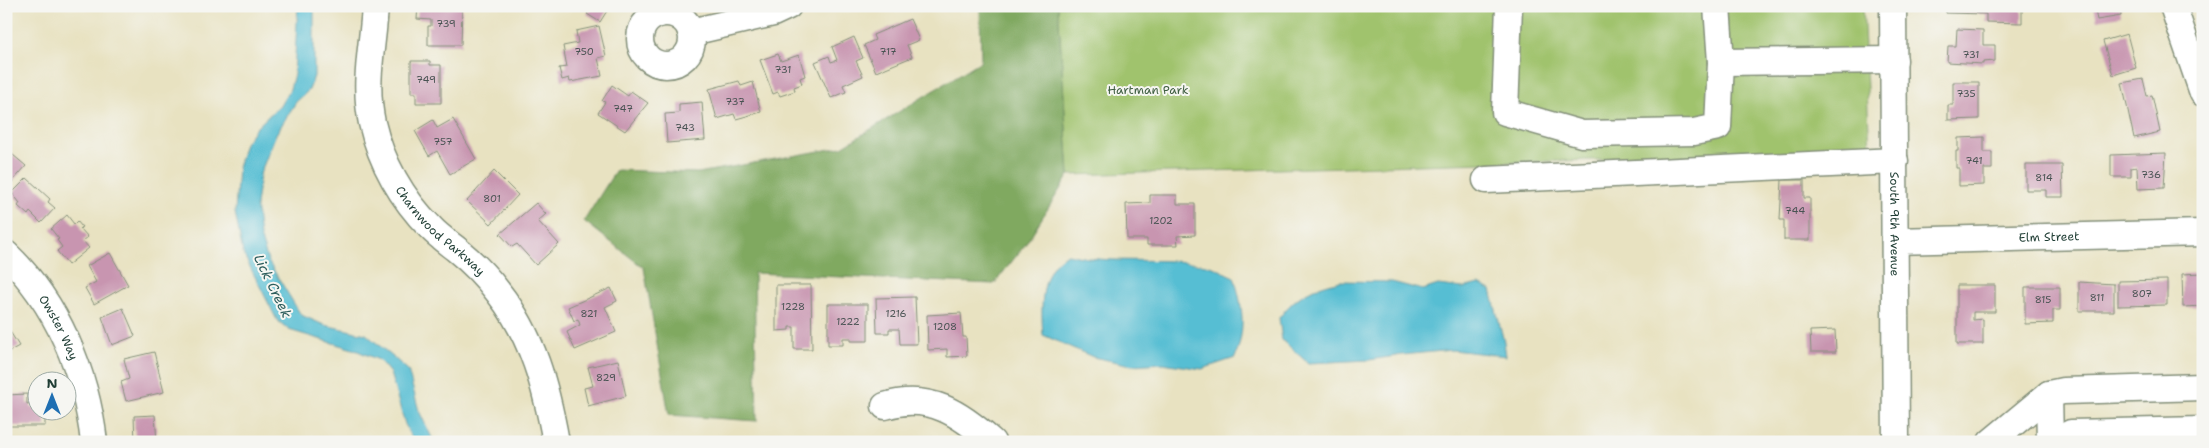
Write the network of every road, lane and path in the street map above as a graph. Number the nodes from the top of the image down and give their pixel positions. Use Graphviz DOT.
graph roads {
  1 [pos="375,6"];
  2 [pos="788,6"];
  3 [pos="1509,6"];
  4 [pos="1717,6"];
  5 [pos="1893,6"];
  6 [pos="2173,6"];
  7 [pos="691,32"];
  8 [pos="1894,60"];
  9 [pos="1721,62"];
  10 [pos="2203,93"];
  11 [pos="1894,161"];
  12 [pos="1486,180"];
  13 [pos="2203,233"];
  14 [pos="1895,241"];
  15 [pos="6,254"];
  16 [pos="2203,387"];
  17 [pos="2049,394"];
  18 [pos="885,406"];
  19 [pos="2203,430"];
  20 [pos="94,442"];
  21 [pos="556,442"];
  22 [pos="992,442"];
  23 [pos="1896,442"];
  24 [pos="1991,442"];
  25 [pos="2050,442"];
  26 [pos="2058,442"];
  1 -- 21 [label="street, Charnwood Parkway"];
  2 -- 7 [label="street"];
  3 -- 9 [label="street"];
  4 -- 9 [label="street"];
  5 -- 8 [label="street, South 9th Avenue"];
  6 -- 10 [label="street"];
  8 -- 9 [label="street"];
  8 -- 11 [label="street, South 9th Avenue"];
  11 -- 12 [label="street"];
  11 -- 14 [label="street, South 9th Avenue"];
  13 -- 14 [label="street, Elm Street"];
  14 -- 23 [label="street, South 9th Avenue"];
  15 -- 20 [label="street, Owster Way"];
  16 -- 17 [label="street"];
  17 -- 24 [label="street"];
  17 -- 25 [label="street"];
  18 -- 22 [label="street"];
  19 -- 26 [label="street"];
}
